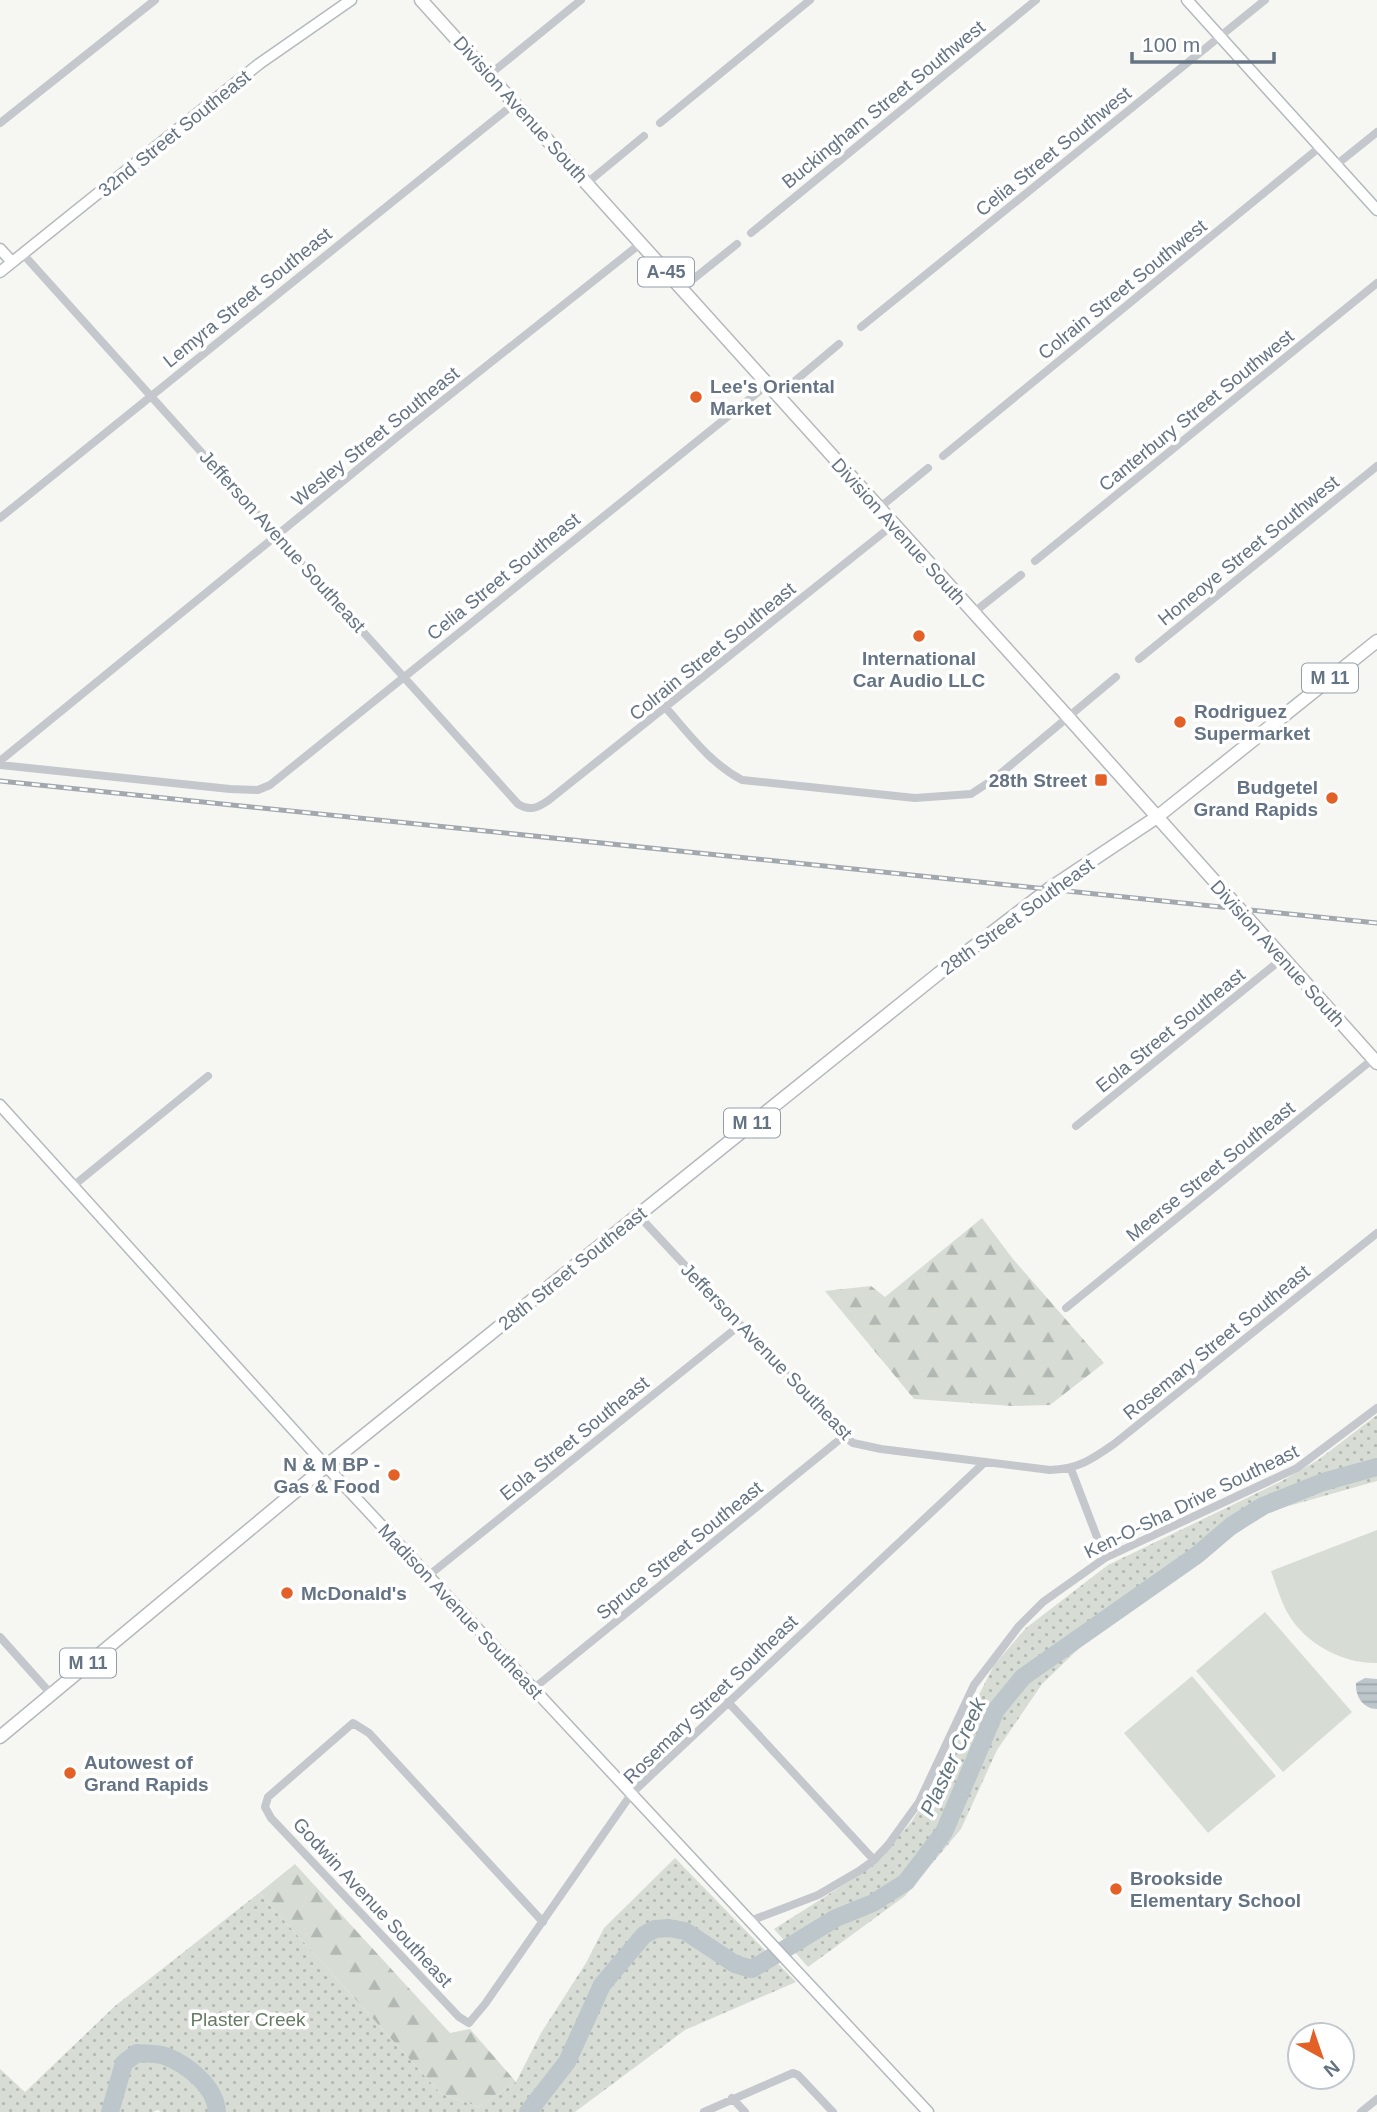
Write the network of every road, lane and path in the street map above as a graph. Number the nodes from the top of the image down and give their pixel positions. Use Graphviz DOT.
graph roads {
  1 [pos="155,0"];
  2 [pos="351,0"];
  3 [pos="421,0"];
  4 [pos="581,0"];
  5 [pos="810,0"];
  6 [pos="1036,0"];
  7 [pos="1187,0"];
  8 [pos="1265,0"];
  9 [pos="1219,37"];
  10 [pos="489,75"];
  11 [pos="515,103"];
  12 [pos="0,123"];
  13 [pos="660,123"];
  14 [pos="1377,132"];
  15 [pos="644,136"];
  16 [pos="1320,147"];
  17 [pos="1336,165"];
  18 [pos="587,183"];
  19 [pos="1377,210"];
  20 [pos="751,233"];
  21 [pos="640,244"];
  22 [pos="737,244"];
  23 [pos="0,249"];
  24 [pos="23,254"];
  25 [pos="12,262"];
  26 [pos="0,272"];
  27 [pos="1377,284"];
  28 [pos="681,289"];
  29 [pos="861,327"];
  30 [pos="839,344"];
  31 [pos="767,385"];
  32 [pos="151,396"];
  33 [pos="777,396"];
  34 [pos="943,456"];
  35 [pos="1377,466"];
  36 [pos="928,468"];
  37 [pos="879,508"];
  38 [pos="0,518"];
  39 [pos="893,525"];
  40 [pos="278,536"];
  41 [pos="1035,561"];
  42 [pos="1021,575"];
  43 [pos="974,613"];
  44 [pos="1377,641"];
  45 [pos="1139,659"];
  46 [pos="404,677"];
  47 [pos="1116,677"];
  48 [pos="666,708"];
  49 [pos="1068,717"];
  50 [pos="0,763"];
  51 [pos="549,800"];
  52 [pos="1157,817"];
  53 [pos="1283,958"];
  54 [pos="1375,1061"];
  55 [pos="208,1076"];
  56 [pos="0,1105"];
  57 [pos="1076,1126"];
  58 [pos="73,1186"];
  59 [pos="638,1215"];
  60 [pos="1377,1233"];
  61 [pos="1066,1308"];
  62 [pos="740,1325"];
  63 [pos="1377,1408"];
  64 [pos="844,1436"];
  65 [pos="985,1462"];
  66 [pos="326,1466"];
  67 [pos="1070,1469"];
  68 [pos="1105,1558"];
  69 [pos="428,1576"];
  70 [pos="0,1637"];
  71 [pos="533,1689"];
  72 [pos="51,1694"];
  73 [pos="728,1702"];
  74 [pos="0,1737"];
  75 [pos="632,1794"];
  76 [pos="873,1860"];
  77 [pos="750,1920"];
  78 [pos="544,1922"];
  79 [pos="469,2023"];
  80 [pos="732,2098"];
  81 [pos="1377,2099"];
  82 [pos="704,2112"];
  83 [pos="745,2112"];
  84 [pos="833,2112"];
  85 [pos="928,2112"];
  86 [pos="1361,2112"];
  1 -- 12 [label="street"];
  2 -- 24 [label="street, 32nd Street Southeast"];
  3 -- 10 [label="main road, Division Avenue South / A-45"];
  4 -- 10 [label="street"];
  5 -- 13 [label="street"];
  6 -- 20 [label="street, Buckingham Street Southwest"];
  7 -- 9 [label="street"];
  8 -- 9 [label="street, Celia Street Southwest"];
  9 -- 16 [label="street"];
  9 -- 29 [label="street, Celia Street Southwest"];
  10 -- 11 [label="main road, Division Avenue South / A-45"];
  11 -- 18 [label="main road, Division Avenue South / A-45"];
  11 -- 32 [label="street, Lemyra Street Southeast"];
  14 -- 17 [label="street"];
  15 -- 18 [label="street"];
  16 -- 17 [label="street"];
  16 -- 34 [label="street, Colrain Street Southwest"];
  17 -- 19 [label="street"];
  18 -- 21 [label="main road, Division Avenue South / A-45"];
  21 -- 28 [label="main road, Division Avenue South / A-45"];
  21 -- 40 [label="street, Wesley Street Southeast"];
  22 -- 28 [label="street"];
  23 -- 25 [label="street"];
  24 -- 25 [label="street, 32nd Street Southeast"];
  24 -- 32 [label="street, Jefferson Avenue Southeast"];
  25 -- 26 [label="street, 32nd Street Southeast"];
  27 -- 41 [label="street, Canterbury Street Southwest"];
  28 -- 31 [label="main road, Division Avenue South / A-45"];
  30 -- 33 [label="street"];
  31 -- 33 [label="main road, Division Avenue South / A-45"];
  31 -- 46 [label="street, Celia Street Southeast"];
  32 -- 38 [label="street, Lemyra Street Southeast"];
  32 -- 40 [label="street, Jefferson Avenue Southeast"];
  33 -- 37 [label="main road, Division Avenue South / A-45"];
  35 -- 45 [label="street, Honeoye Street Southwest"];
  36 -- 37 [label="street"];
  37 -- 39 [label="main road, Division Avenue South / A-45"];
  39 -- 43 [label="main road, Division Avenue South / A-45"];
  39 -- 48 [label="street, Colrain Street Southeast"];
  40 -- 46 [label="street, Jefferson Avenue Southeast"];
  40 -- 50 [label="street, Wesley Street Southeast"];
  42 -- 43 [label="street"];
  43 -- 49 [label="main road, Division Avenue South / A-45"];
  44 -- 52 [label="main road, M 11"];
  46 -- 50 [label="street, Celia Street Southeast"];
  46 -- 51 [label="street, Jefferson Avenue Southeast"];
  47 -- 49 [label="street"];
  48 -- 49 [label="street"];
  48 -- 51 [label="street, Colrain Street Southeast"];
  49 -- 52 [label="main road, Division Avenue South / A-45"];
  52 -- 53 [label="main road, Division Avenue South"];
  52 -- 59 [label="main road, 28th Street Southeast / M 11"];
  53 -- 54 [label="main road, Division Avenue South"];
  53 -- 57 [label="street, Eola Street Southeast"];
  54 -- 61 [label="street, Meerse Street Southeast"];
  55 -- 58 [label="street"];
  56 -- 58 [label="street, Madison Avenue Southeast"];
  58 -- 66 [label="street, Madison Avenue Southeast"];
  59 -- 62 [label="street, Jefferson Avenue Southeast"];
  59 -- 66 [label="main road, 28th Street Southeast / M 11"];
  60 -- 67 [label="street, Rosemary Street Southeast"];
  62 -- 64 [label="street, Jefferson Avenue Southeast"];
  62 -- 69 [label="street, Eola Street Southeast"];
  63 -- 68 [label="street, Ken-O-Sha Drive Southeast"];
  64 -- 65 [label="street, Jefferson Avenue Southeast"];
  64 -- 71 [label="street, Spruce Street Southeast"];
  65 -- 67 [label="street, Jefferson Avenue Southeast"];
  65 -- 73 [label="street, Rosemary Street Southeast"];
  66 -- 69 [label="street, Madison Avenue Southeast"];
  66 -- 72 [label="main road, 28th Street Southeast / M 11"];
  67 -- 68 [label="street"];
  68 -- 76 [label="street, Ken-O-Sha Drive Southeast"];
  69 -- 71 [label="street, Madison Avenue Southeast"];
  70 -- 72 [label="street"];
  71 -- 75 [label="street, Madison Avenue Southeast"];
  72 -- 74 [label="main road, 28th Street Southeast / M 11"];
  73 -- 75 [label="street, Rosemary Street Southeast"];
  73 -- 76 [label="street"];
  75 -- 77 [label="street, Madison Avenue Southeast"];
  75 -- 78 [label="street, Rosemary Street Southeast"];
  76 -- 77 [label="street, Ken-O-Sha Drive Southeast"];
  77 -- 85 [label="street, Madison Avenue Southeast"];
  78 -- 79 [label="street, Rosemary Street Southeast"];
  78 -- 79 [label="street, Godwin Avenue Southeast"];
  80 -- 82 [label="street"];
  80 -- 83 [label="street"];
  80 -- 84 [label="street"];
  81 -- 86 [label="street"];
}
